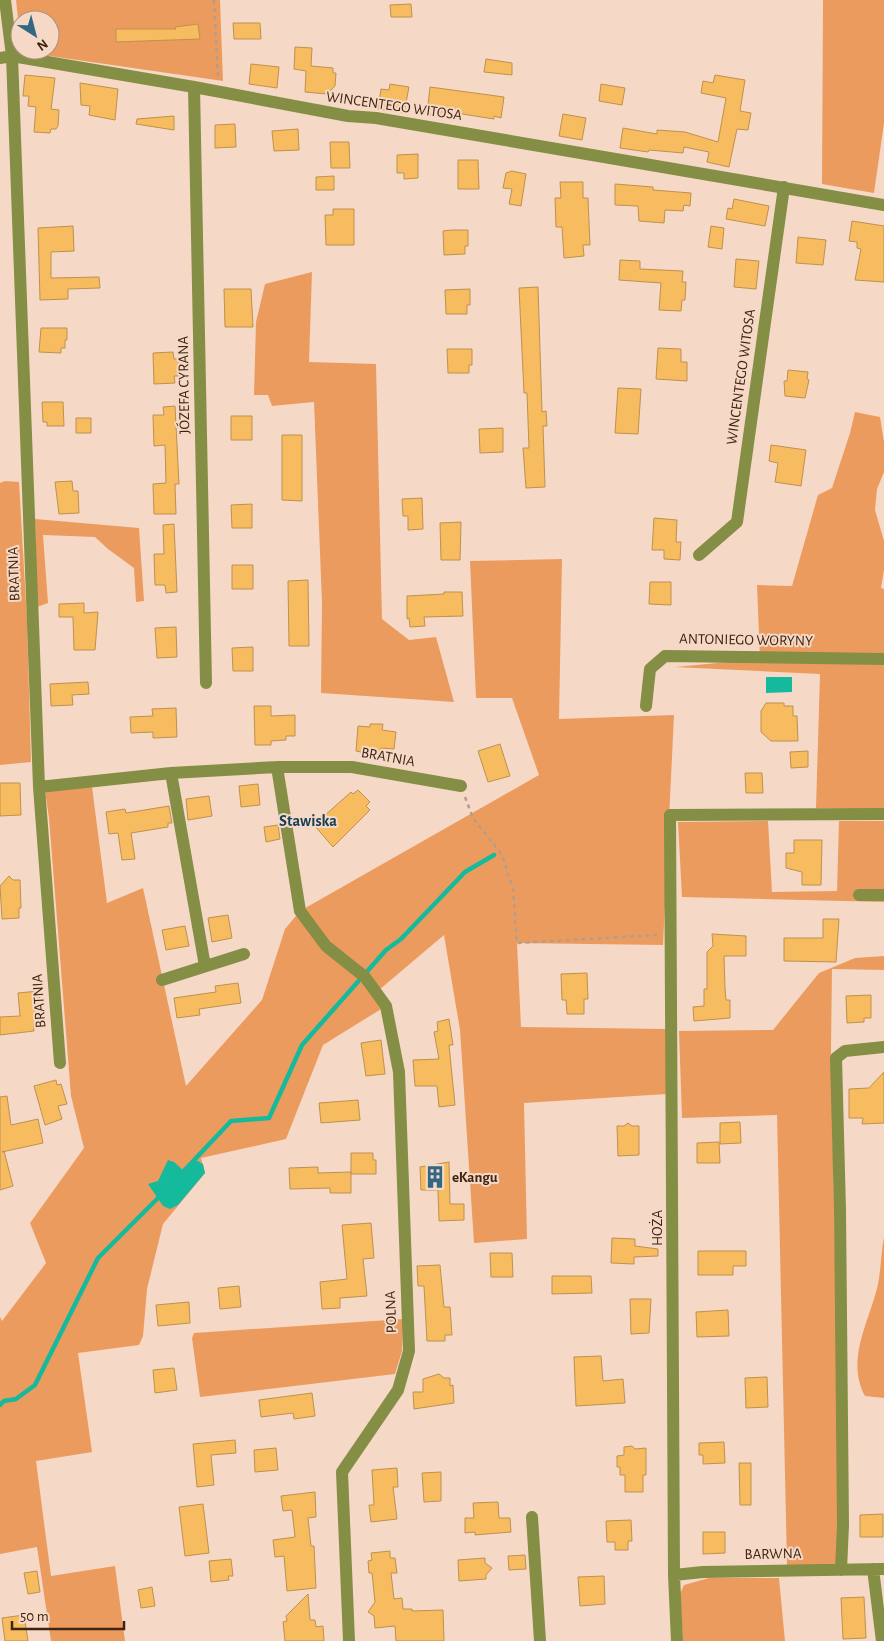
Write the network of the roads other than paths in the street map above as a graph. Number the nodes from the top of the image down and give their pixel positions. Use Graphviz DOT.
graph roads {
  1 [pos="5,0"];
  2 [pos="6,57"];
  3 [pos="194,87"];
  4 [pos="784,187"];
  5 [pos="884,205"];
  6 [pos="699,555"];
  7 [pos="884,659"];
  8 [pos="206,683"];
  9 [pos="646,706"];
  10 [pos="277,767"];
  11 [pos="171,773"];
  12 [pos="461,786"];
  13 [pos="38,787"];
  14 [pos="884,814"];
  15 [pos="859,895"];
  16 [pos="884,895"];
  17 [pos="244,954"];
  18 [pos="204,966"];
  19 [pos="162,980"];
  20 [pos="884,1047"];
  21 [pos="60,1063"];
  22 [pos="532,1517"];
  23 [pos="879,1569"];
  24 [pos="841,1570"];
  25 [pos="674,1575"];
  26 [pos="349,1641"];
  27 [pos="540,1641"];
  28 [pos="677,1641"];
  29 [pos="882,1641"];
  1 -- 2 [label="street, BRATNIA"];
  2 -- 3 [label="street, WINCENTEGO WITOSA"];
  2 -- 13 [label="street, BRATNIA"];
  3 -- 4 [label="street, WINCENTEGO WITOSA"];
  3 -- 8 [label="street, JÓZEFA CYRANA"];
  4 -- 5 [label="street, WINCENTEGO WITOSA"];
  4 -- 6 [label="street, WINCENTEGO WITOSA"];
  7 -- 9 [label="street, ANTONIEGO WORYNY"];
  10 -- 11 [label="street, BRATNIA"];
  10 -- 12 [label="street, BRATNIA"];
  10 -- 26 [label="street, POLNA"];
  11 -- 13 [label="street, BRATNIA"];
  11 -- 18 [label="street"];
  13 -- 21 [label="street, BRATNIA"];
  14 -- 25 [label="street, HOŻA"];
  15 -- 16 [label="street"];
  17 -- 18 [label="street"];
  18 -- 19 [label="street"];
  20 -- 24 [label="street"];
  22 -- 27 [label="street"];
  23 -- 24 [label="street, BARWNA"];
  23 -- 29 [label="street, BARWNA"];
  24 -- 25 [label="street, BARWNA"];
  25 -- 28 [label="street, HOŻA"];
}
